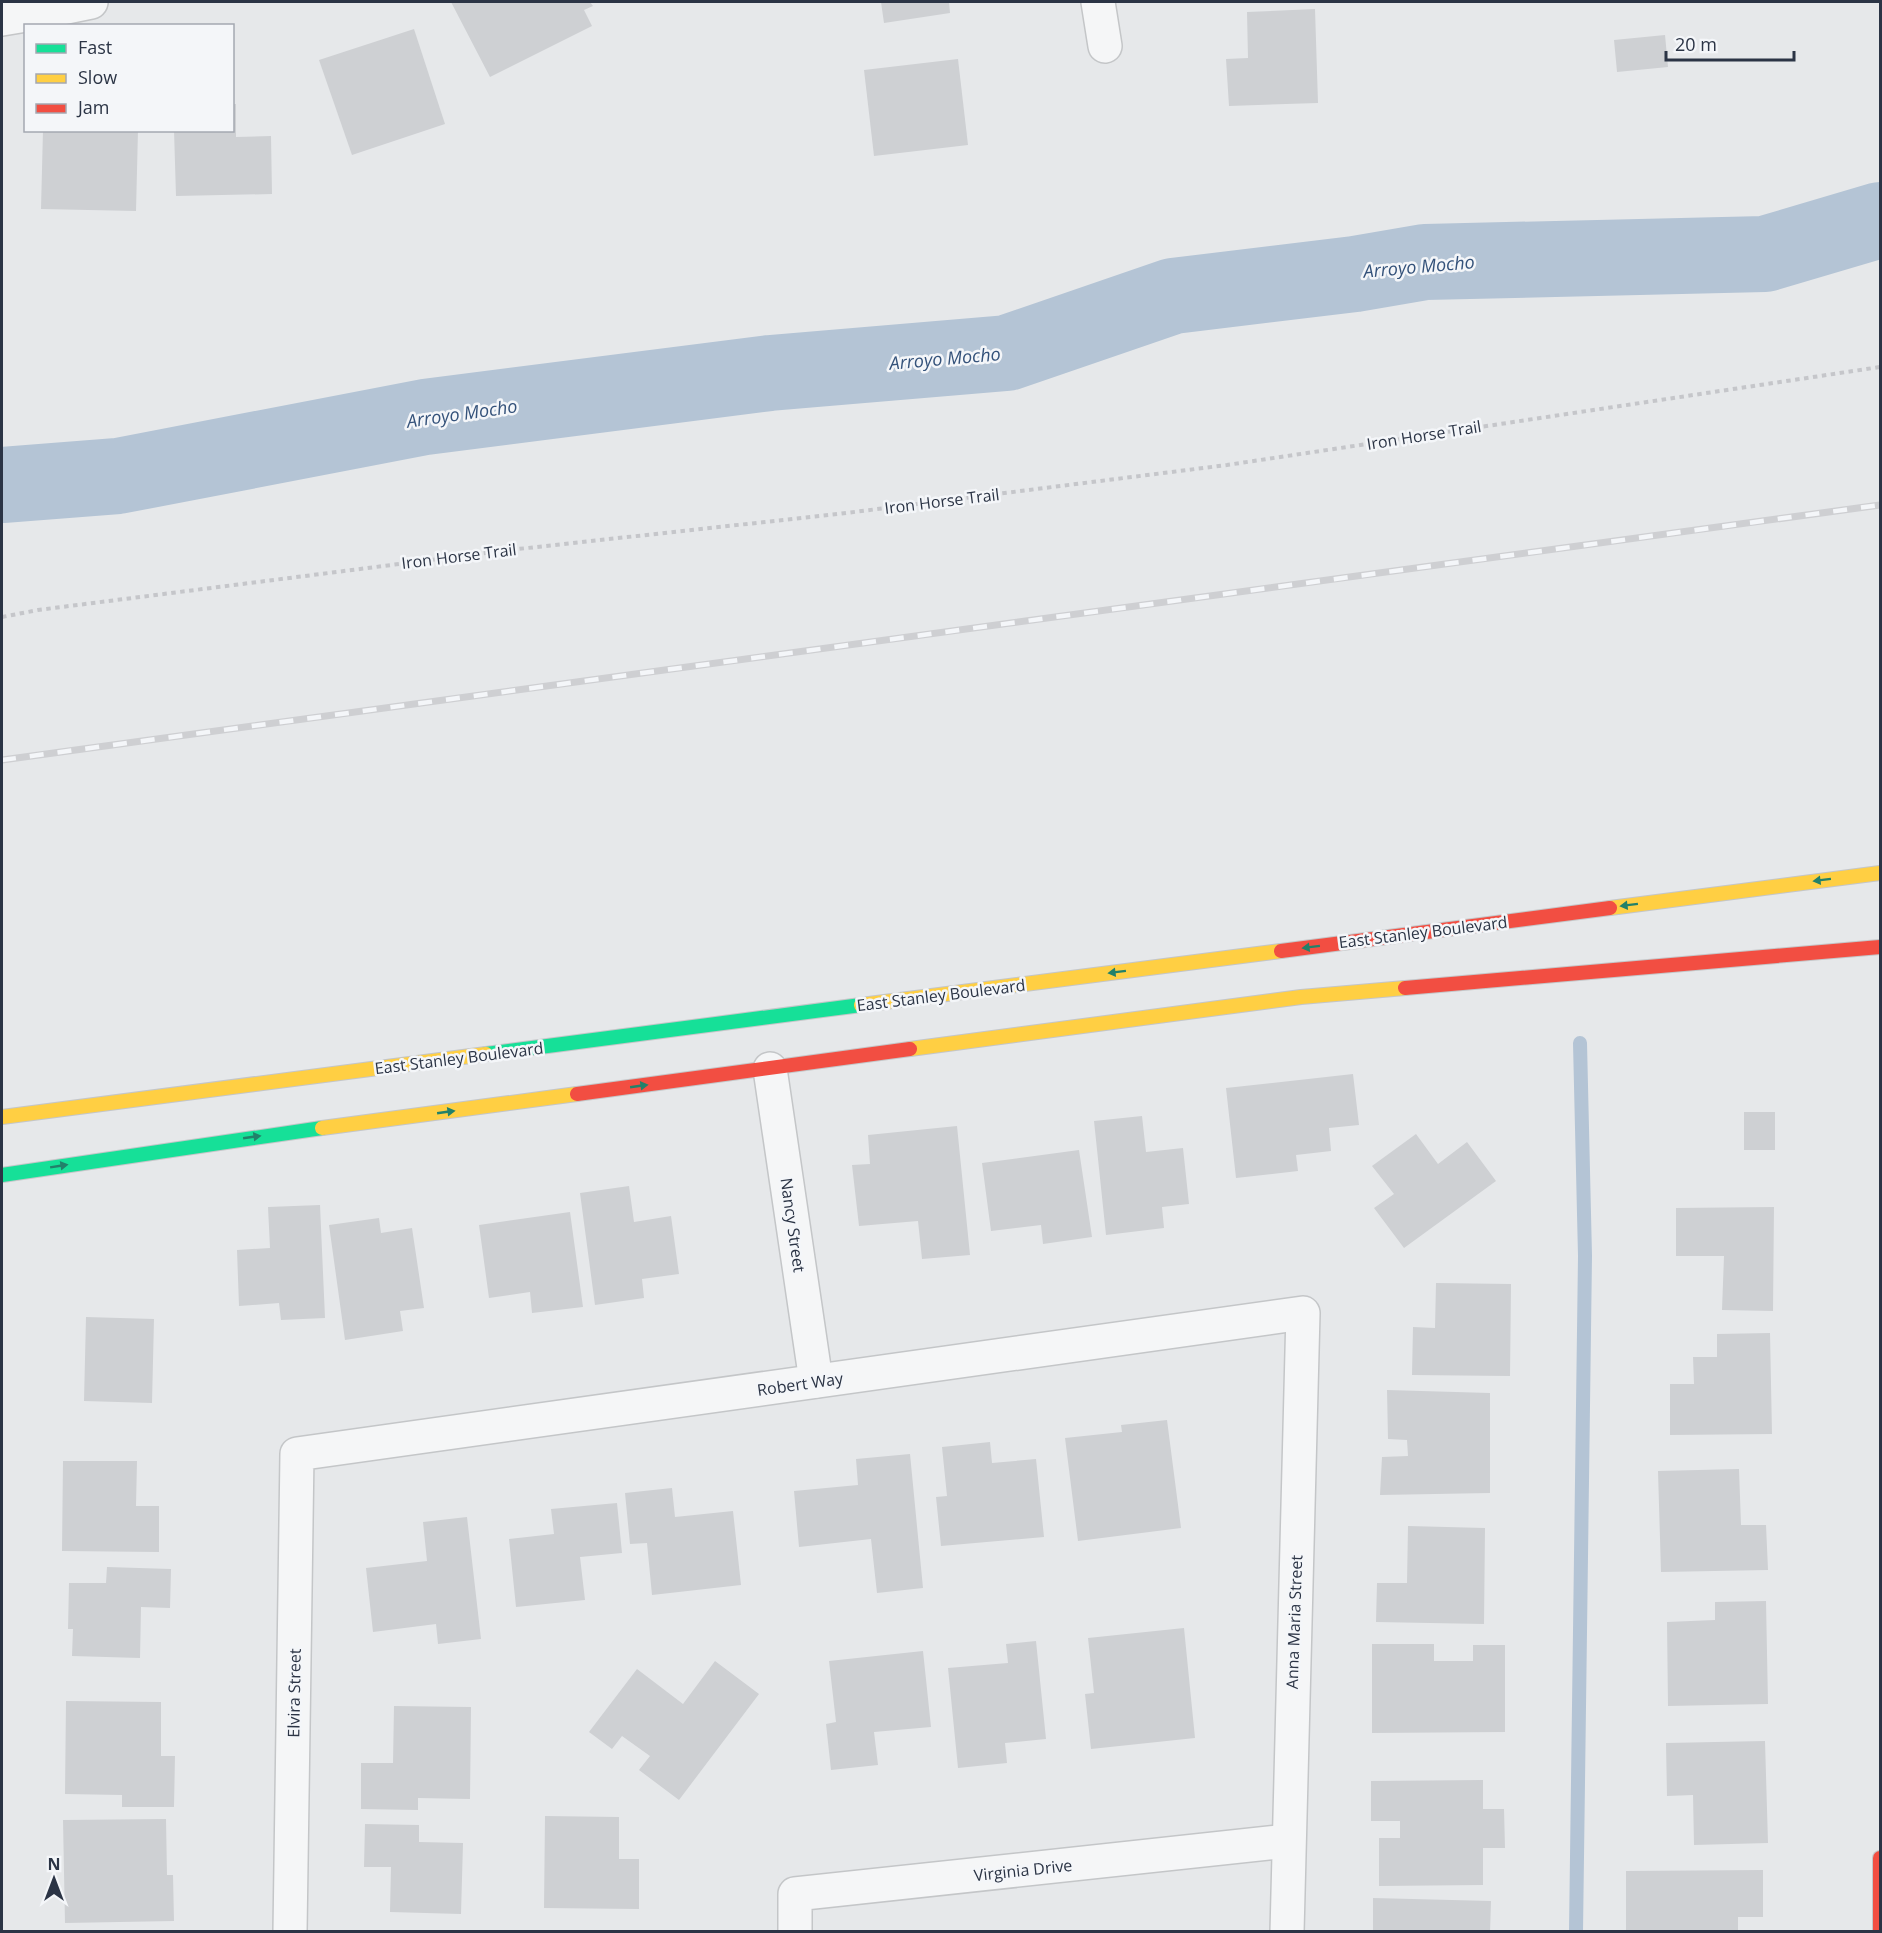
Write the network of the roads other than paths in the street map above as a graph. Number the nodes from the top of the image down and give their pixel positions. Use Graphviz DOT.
graph roads {
  1 [pos="91,2"];
  2 [pos="1098,2"];
  3 [pos="21,12"];
  4 [pos="1105,46"];
  5 [pos="1881,873"];
  6 [pos="1881,947"];
  7 [pos="770,1069"];
  8 [pos="2,1117"];
  9 [pos="2,1175"];
  10 [pos="1303,1313"];
  11 [pos="816,1381"];
  12 [pos="297,1454"];
  13 [pos="1288,1841"];
  14 [pos="1881,1858"];
  15 [pos="290,1932"];
  16 [pos="795,1932"];
  17 [pos="1287,1932"];
  18 [pos="1880,1932"];
  1 -- 3 [label="street"];
  2 -- 4 [label="street"];
  5 -- 8 [label="main road, East Stanley Boulevard, one-way"];
  6 -- 7 [label="main road"];
  9 -- 7 [label="main road, one-way"];
  7 -- 11 [label="street, Nancy Street"];
  10 -- 11 [label="street, Robert Way"];
  10 -- 13 [label="street, Anna Maria Street"];
  11 -- 12 [label="street, Robert Way"];
  12 -- 15 [label="street, Elvira Street"];
  13 -- 16 [label="street, Virginia Drive"];
  13 -- 17 [label="street, Anna Maria Street"];
  14 -- 18 [label="main road"];
}
